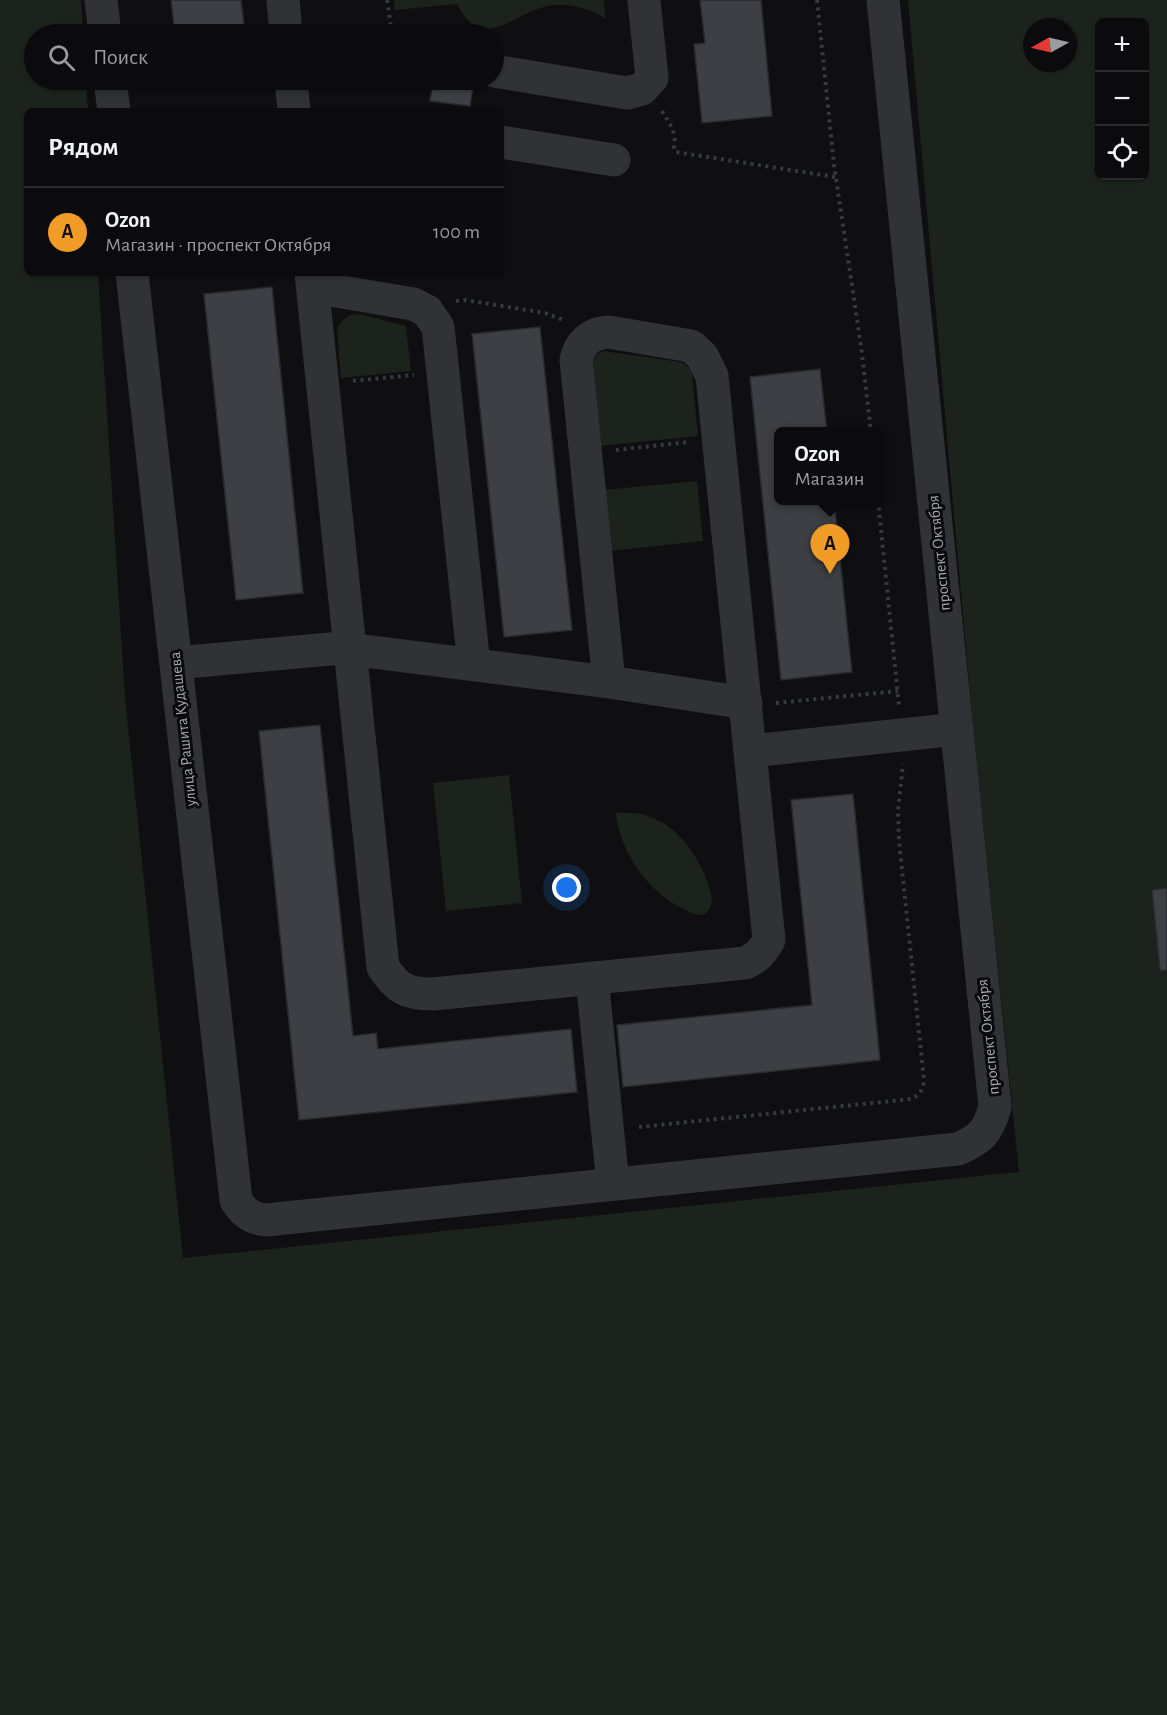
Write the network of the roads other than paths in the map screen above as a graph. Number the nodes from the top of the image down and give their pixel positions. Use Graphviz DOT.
graph roads {
  1 [pos="101,0"];
  2 [pos="283,0"];
  3 [pos="644,0"];
  4 [pos="883,0"];
  5 [pos="104,24"];
  6 [pos="285,24"];
  7 [pos="504,73"];
  8 [pos="111,90"];
  9 [pos="114,108"];
  10 [pos="504,142"];
  11 [pos="614,160"];
  12 [pos="132,276"];
  13 [pos="312,280"];
  14 [pos="350,649"];
  15 [pos="176,663"];
  16 [pos="474,665"];
  17 [pos="609,682"];
  18 [pos="746,705"];
  19 [pos="957,729"];
  20 [pos="751,751"];
  21 [pos="592,978"];
  22 [pos="995,1107"];
  23 [pos="613,1184"];
  1 -- 5 [label="street"];
  2 -- 6 [label="street"];
  3 -- 7 [label="street"];
  4 -- 19 [label="street, проспект Октября"];
  8 -- 9 [label="street"];
  10 -- 11 [label="street"];
  12 -- 15 [label="street, улица Рашита Кудашева"];
  13 -- 14 [label="street"];
  13 -- 16 [label="street"];
  14 -- 15 [label="street"];
  14 -- 16 [label="street"];
  14 -- 21 [label="street"];
  15 -- 23 [label="street, улица Рашита Кудашева"];
  16 -- 17 [label="street"];
  17 -- 18 [label="street"];
  17 -- 18 [label="street"];
  18 -- 20 [label="street"];
  19 -- 20 [label="street"];
  19 -- 22 [label="street, проспект Октября"];
  20 -- 21 [label="street"];
  21 -- 23 [label="street"];
  22 -- 23 [label="street, улица Рашита Кудашева"];
}
